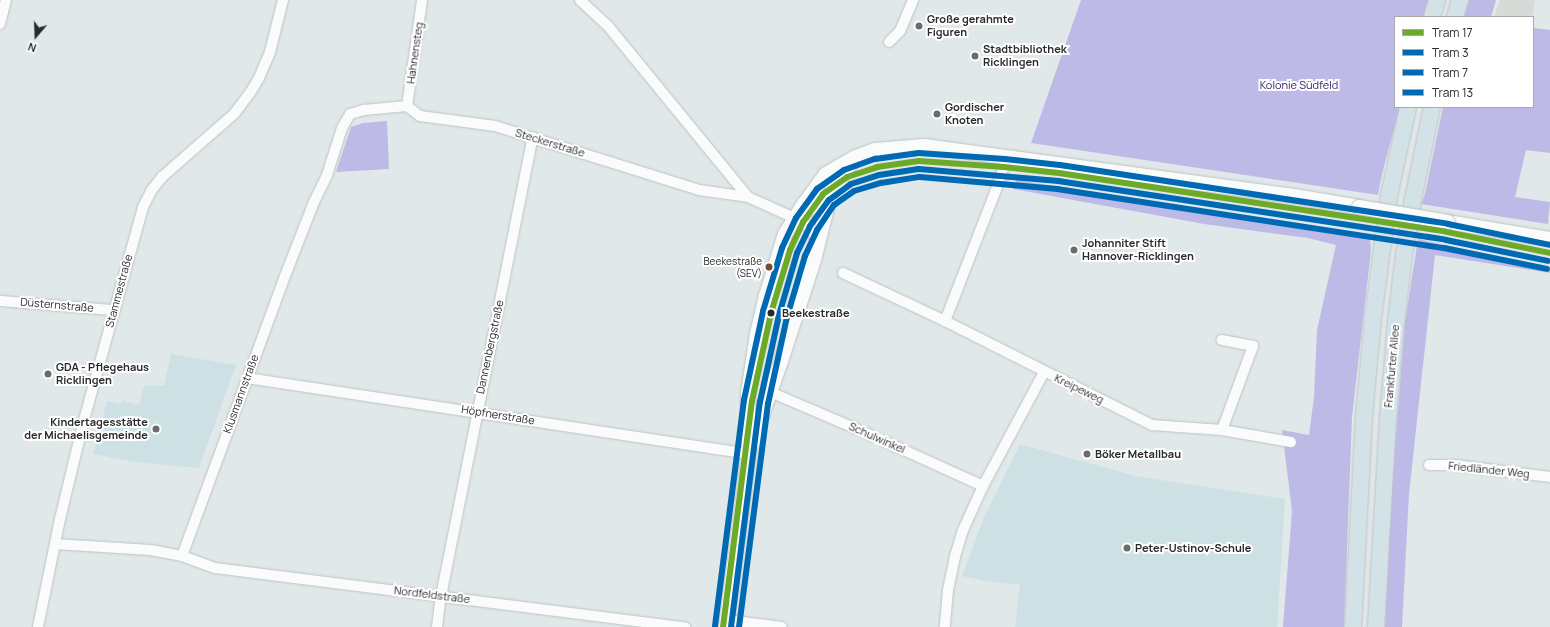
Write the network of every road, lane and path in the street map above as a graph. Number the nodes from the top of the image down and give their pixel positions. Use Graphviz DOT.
graph roads {
  1 [pos="6,0"];
  2 [pos="283,0"];
  3 [pos="422,0"];
  4 [pos="580,0"];
  5 [pos="913,0"];
  6 [pos="1437,0"];
  7 [pos="1460,0"];
  8 [pos="1432,16"];
  9 [pos="1455,16"];
  10 [pos="0,24"];
  11 [pos="890,42"];
  12 [pos="407,106"];
  13 [pos="1408,108"];
  14 [pos="1432,108"];
  15 [pos="533,137"];
  16 [pos="1007,156"];
  17 [pos="856,157"];
  18 [pos="748,197"];
  19 [pos="830,197"];
  20 [pos="795,218"];
  21 [pos="1550,239"];
  22 [pos="817,246"];
  23 [pos="843,273"];
  24 [pos="0,301"];
  25 [pos="114,310"];
  26 [pos="944,321"];
  27 [pos="1222,340"];
  28 [pos="1044,372"];
  29 [pos="247,378"];
  30 [pos="770,392"];
  31 [pos="477,412"];
  32 [pos="1222,430"];
  33 [pos="1291,442"];
  34 [pos="749,454"];
  35 [pos="1429,465"];
  36 [pos="1550,477"];
  37 [pos="983,486"];
  38 [pos="55,544"];
  39 [pos="182,556"];
  40 [pos="441,596"];
  41 [pos="727,624"];
  42 [pos="38,627"];
  43 [pos="437,627"];
  44 [pos="685,627"];
  45 [pos="782,627"];
  46 [pos="945,627"];
  47 [pos="1353,627"];
  48 [pos="1376,627"];
  1 -- 10 [label="street"];
  2 -- 25 [label="street, Stammestraße"];
  3 -- 12 [label="street, Hahnensteg"];
  4 -- 18 [label="street"];
  5 -- 11 [label="street"];
  6 -- 8 [label="main road"];
  7 -- 9 [label="main road"];
  12 -- 15 [label="street, Steckerstraße"];
  12 -- 29 [label="street, Klusmannstraße"];
  13 -- 47 [label="main road"];
  14 -- 48 [label="main road, Frankfurter Allee"];
  15 -- 18 [label="street, Steckerstraße"];
  15 -- 31 [label="street, Dannenbergstraße"];
  16 -- 17 [label="street"];
  16 -- 21 [label="street, bridge"];
  16 -- 26 [label="street"];
  17 -- 19 [label="street"];
  17 -- 20 [label="street"];
  18 -- 20 [label="street"];
  19 -- 20 [label="street"];
  19 -- 22 [label="street"];
  20 -- 22 [label="street"];
  20 -- 34 [label="street"];
  22 -- 30 [label="street"];
  23 -- 26 [label="street, Kreipeweg"];
  24 -- 25 [label="street, Düsternstraße"];
  25 -- 38 [label="street, Stammestraße"];
  26 -- 28 [label="street, Kreipeweg"];
  27 -- 32 [label="street"];
  28 -- 32 [label="street, Kreipeweg"];
  28 -- 37 [label="street"];
  29 -- 31 [label="street, Höpfnerstraße"];
  29 -- 39 [label="street, Klusmannstraße"];
  30 -- 34 [label="street"];
  30 -- 37 [label="street, Schulwinkel"];
  31 -- 34 [label="street, Höpfnerstraße"];
  31 -- 40 [label="street, Dannenbergstraße"];
  32 -- 33 [label="street, Kreipeweg"];
  34 -- 41 [label="street"];
  35 -- 36 [label="street, Friedländer Weg"];
  37 -- 46 [label="street"];
  38 -- 39 [label="street"];
  38 -- 42 [label="street, Stammestraße"];
  39 -- 40 [label="street, Nordfeldstraße"];
  40 -- 43 [label="street, Dannenbergstraße"];
  40 -- 44 [label="street, Nordfeldstraße"];
  41 -- 45 [label="street"];
}
